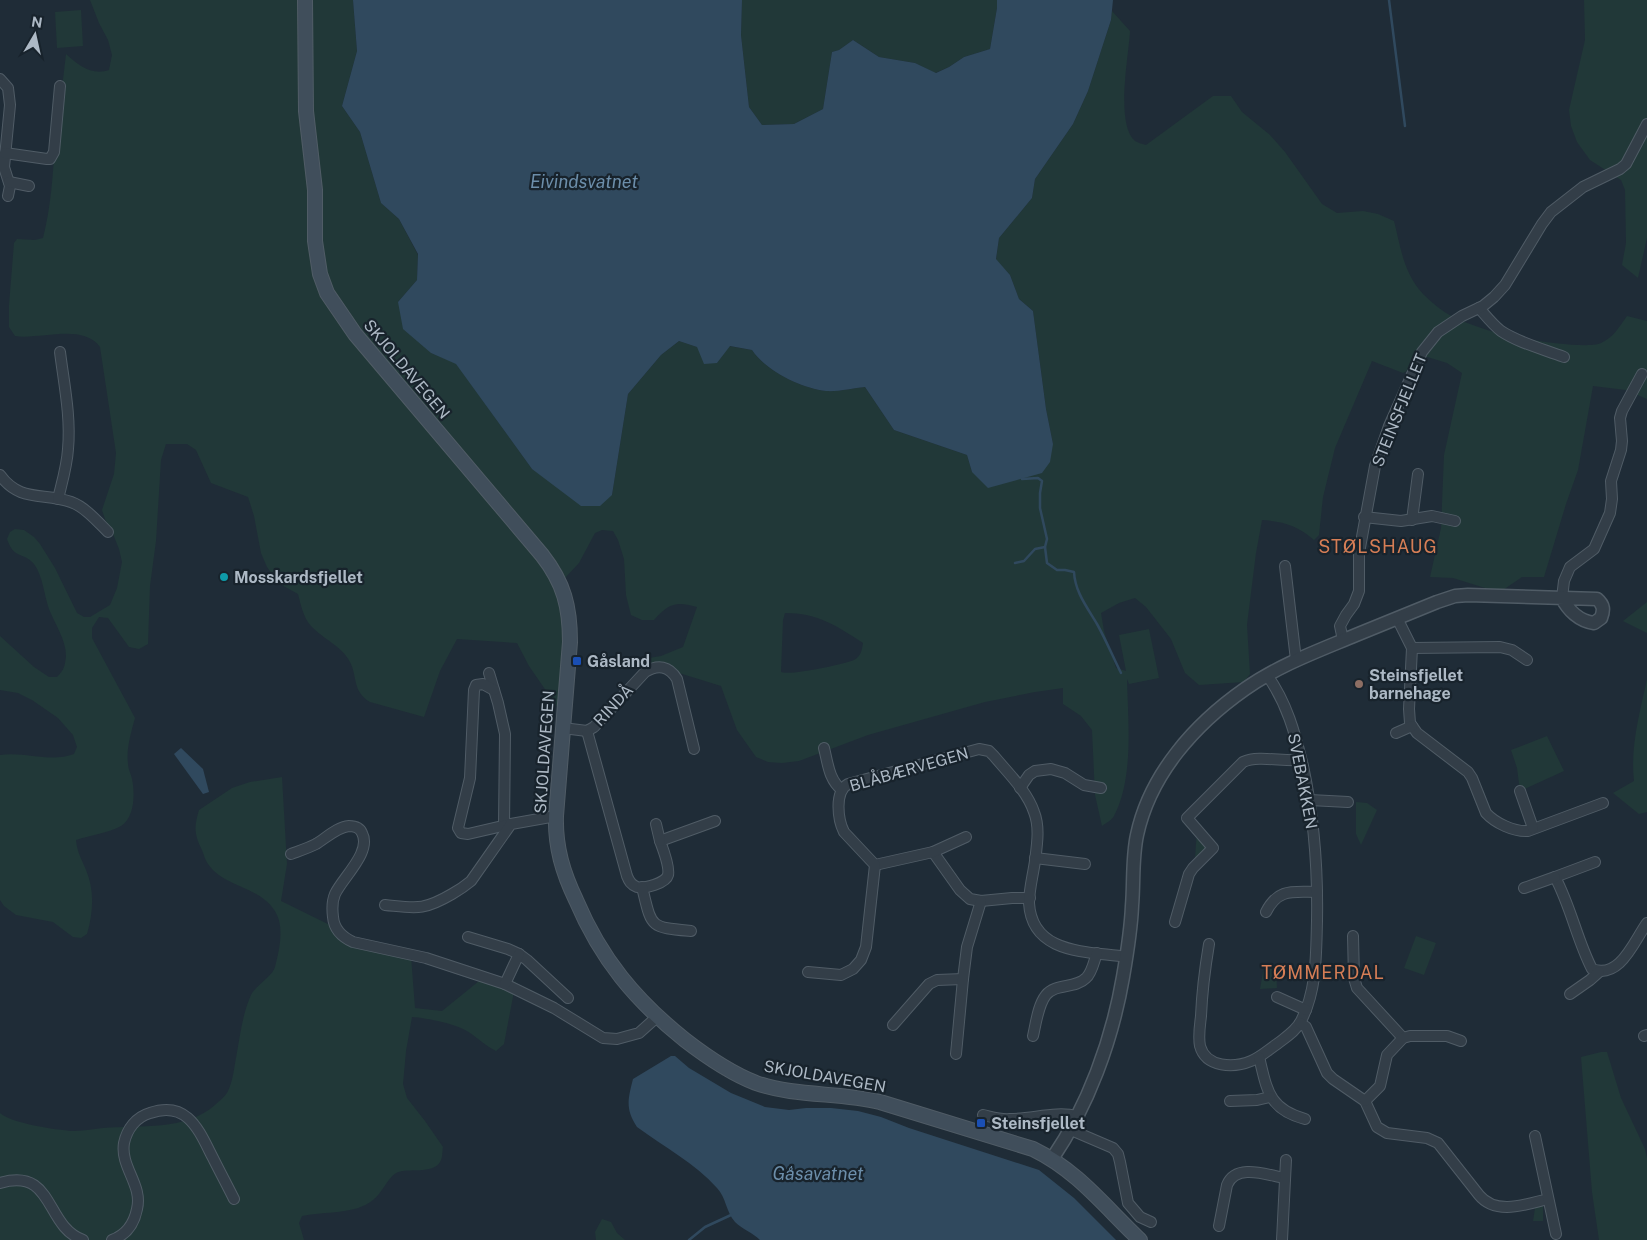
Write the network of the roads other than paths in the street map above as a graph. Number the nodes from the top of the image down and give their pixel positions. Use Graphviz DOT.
graph roads {
  1 [pos="305,0"];
  2 [pos="0,79"];
  3 [pos="60,86"];
  4 [pos="1647,124"];
  5 [pos="5,153"];
  6 [pos="9,182"];
  7 [pos="29,186"];
  8 [pos="8,196"];
  9 [pos="1479,308"];
  10 [pos="60,352"];
  11 [pos="1564,357"];
  12 [pos="1642,374"];
  13 [pos="1418,474"];
  14 [pos="0,475"];
  15 [pos="58,498"];
  16 [pos="1364,517"];
  17 [pos="1412,520"];
  18 [pos="1455,521"];
  19 [pos="108,532"];
  20 [pos="1285,566"];
  21 [pos="1562,598"];
  22 [pos="1397,618"];
  23 [pos="1343,640"];
  24 [pos="1412,648"];
  25 [pos="1296,660"];
  26 [pos="1527,660"];
  27 [pos="489,673"];
  28 [pos="1267,675"];
  29 [pos="494,690"];
  30 [pos="1412,726"];
  31 [pos="563,728"];
  32 [pos="587,731"];
  33 [pos="1396,733"];
  34 [pos="824,748"];
  35 [pos="694,749"];
  36 [pos="1301,760"];
  37 [pos="1020,788"];
  38 [pos="1101,788"];
  39 [pos="842,790"];
  40 [pos="1520,791"];
  41 [pos="1310,800"];
  42 [pos="1348,802"];
  43 [pos="1602,803"];
  44 [pos="556,816"];
  45 [pos="715,821"];
  46 [pos="656,824"];
  47 [pos="508,825"];
  48 [pos="1534,828"];
  49 [pos="966,837"];
  50 [pos="660,841"];
  51 [pos="933,852"];
  52 [pos="290,854"];
  53 [pos="1035,858"];
  54 [pos="1595,862"];
  55 [pos="1085,864"];
  56 [pos="875,865"];
  57 [pos="1555,877"];
  58 [pos="642,887"];
  59 [pos="1524,888"];
  60 [pos="1317,892"];
  61 [pos="1030,898"];
  62 [pos="981,901"];
  63 [pos="385,905"];
  64 [pos="1266,912"];
  65 [pos="1175,922"];
  66 [pos="1647,923"];
  67 [pos="691,931"];
  68 [pos="1354,936"];
  69 [pos="468,937"];
  70 [pos="1209,944"];
  71 [pos="1096,953"];
  72 [pos="519,954"];
  73 [pos="1126,957"];
  74 [pos="808,972"];
  75 [pos="1599,972"];
  76 [pos="963,979"];
  77 [pos="505,984"];
  78 [pos="1570,994"];
  79 [pos="1277,997"];
  80 [pos="568,998"];
  81 [pos="1306,1010"];
  82 [pos="658,1016"];
  83 [pos="1300,1023"];
  84 [pos="893,1025"];
  85 [pos="1032,1036"];
  86 [pos="1403,1038"];
  87 [pos="1461,1041"];
  88 [pos="956,1054"];
  89 [pos="1259,1057"];
  90 [pos="1270,1097"];
  91 [pos="1230,1101"];
  92 [pos="1365,1101"];
  93 [pos="983,1114"];
  94 [pos="1077,1116"];
  95 [pos="1305,1119"];
  96 [pos="1071,1130"];
  97 [pos="1535,1136"];
  98 [pos="1052,1159"];
  99 [pos="1286,1160"];
  100 [pos="1284,1178"];
  101 [pos="0,1183"];
  102 [pos="234,1199"];
  103 [pos="1548,1199"];
  104 [pos="1151,1222"];
  105 [pos="1219,1226"];
  106 [pos="1556,1234"];
  107 [pos="83,1240"];
  108 [pos="112,1240"];
  109 [pos="1140,1240"];
  110 [pos="1282,1240"];
  1 -- 31 [label="main road, SKJOLDAVEGEN"];
  2 -- 5 [label="street"];
  3 -- 5 [label="street"];
  4 -- 9 [label="street, STEINSFJELLET"];
  5 -- 6 [label="street"];
  6 -- 7 [label="street"];
  6 -- 8 [label="street"];
  9 -- 11 [label="street"];
  9 -- 16 [label="street, STEINSFJELLET"];
  10 -- 15 [label="street"];
  12 -- 21 [label="street"];
  13 -- 17 [label="street"];
  14 -- 15 [label="street"];
  15 -- 19 [label="street"];
  16 -- 17 [label="street"];
  16 -- 23 [label="street, STEINSFJELLET"];
  17 -- 18 [label="street"];
  20 -- 25 [label="street"];
  21 -- 22 [label="street"];
  22 -- 23 [label="street"];
  22 -- 24 [label="street"];
  23 -- 25 [label="street"];
  24 -- 26 [label="street"];
  24 -- 30 [label="street"];
  25 -- 28 [label="street"];
  27 -- 29 [label="street"];
  28 -- 36 [label="street, SVEBAKKEN"];
  28 -- 73 [label="street"];
  29 -- 47 [label="street"];
  29 -- 47 [label="street"];
  30 -- 33 [label="street"];
  30 -- 48 [label="street"];
  31 -- 32 [label="street, RINDÅ"];
  31 -- 44 [label="main road, SKJOLDAVEGEN"];
  32 -- 35 [label="street, RINDÅ"];
  32 -- 58 [label="street, RINDÅ"];
  34 -- 39 [label="street, BLÅBÆRVEGEN"];
  36 -- 41 [label="street, SVEBAKKEN"];
  36 -- 65 [label="street"];
  37 -- 38 [label="street"];
  37 -- 39 [label="street, BLÅBÆRVEGEN"];
  37 -- 53 [label="street, BLÅBÆRVEGEN"];
  39 -- 56 [label="street, BLÅBÆRVEGEN"];
  40 -- 48 [label="street"];
  41 -- 42 [label="street"];
  41 -- 60 [label="street, SVEBAKKEN"];
  43 -- 48 [label="street"];
  44 -- 47 [label="street"];
  44 -- 82 [label="main road, SKJOLDAVEGEN"];
  45 -- 50 [label="street"];
  46 -- 50 [label="street"];
  47 -- 63 [label="street"];
  49 -- 51 [label="street"];
  50 -- 58 [label="street"];
  51 -- 56 [label="street"];
  51 -- 62 [label="street"];
  52 -- 77 [label="street"];
  53 -- 55 [label="street"];
  53 -- 61 [label="street, BLÅBÆRVEGEN"];
  54 -- 57 [label="street"];
  56 -- 74 [label="street"];
  57 -- 59 [label="street"];
  57 -- 75 [label="street"];
  58 -- 67 [label="street, RINDÅ"];
  60 -- 64 [label="street"];
  60 -- 81 [label="street, SVEBAKKEN"];
  61 -- 62 [label="street"];
  61 -- 71 [label="street, BLÅBÆRVEGEN"];
  62 -- 76 [label="street"];
  66 -- 75 [label="street"];
  68 -- 86 [label="street"];
  69 -- 72 [label="street"];
  70 -- 89 [label="street, SVEBAKKEN"];
  71 -- 73 [label="street, BLÅBÆRVEGEN"];
  71 -- 85 [label="street"];
  72 -- 77 [label="street"];
  72 -- 80 [label="street"];
  73 -- 94 [label="street"];
  75 -- 78 [label="street"];
  76 -- 84 [label="street"];
  76 -- 88 [label="street"];
  77 -- 82 [label="street"];
  79 -- 81 [label="street"];
  81 -- 83 [label="street, SVEBAKKEN"];
  82 -- 98 [label="main road, SKJOLDAVEGEN"];
  83 -- 89 [label="street, SVEBAKKEN"];
  83 -- 92 [label="street"];
  86 -- 87 [label="street"];
  86 -- 92 [label="street"];
  89 -- 90 [label="street"];
  90 -- 91 [label="street"];
  90 -- 95 [label="street"];
  92 -- 103 [label="street"];
  93 -- 94 [label="street"];
  94 -- 96 [label="street"];
  96 -- 98 [label="street"];
  96 -- 104 [label="street"];
  97 -- 103 [label="street"];
  98 -- 109 [label="main road, SKJOLDAVEGEN"];
  99 -- 100 [label="street"];
  100 -- 105 [label="street"];
  100 -- 110 [label="street"];
  101 -- 107 [label="street"];
  102 -- 108 [label="street"];
  103 -- 106 [label="street"];
}
